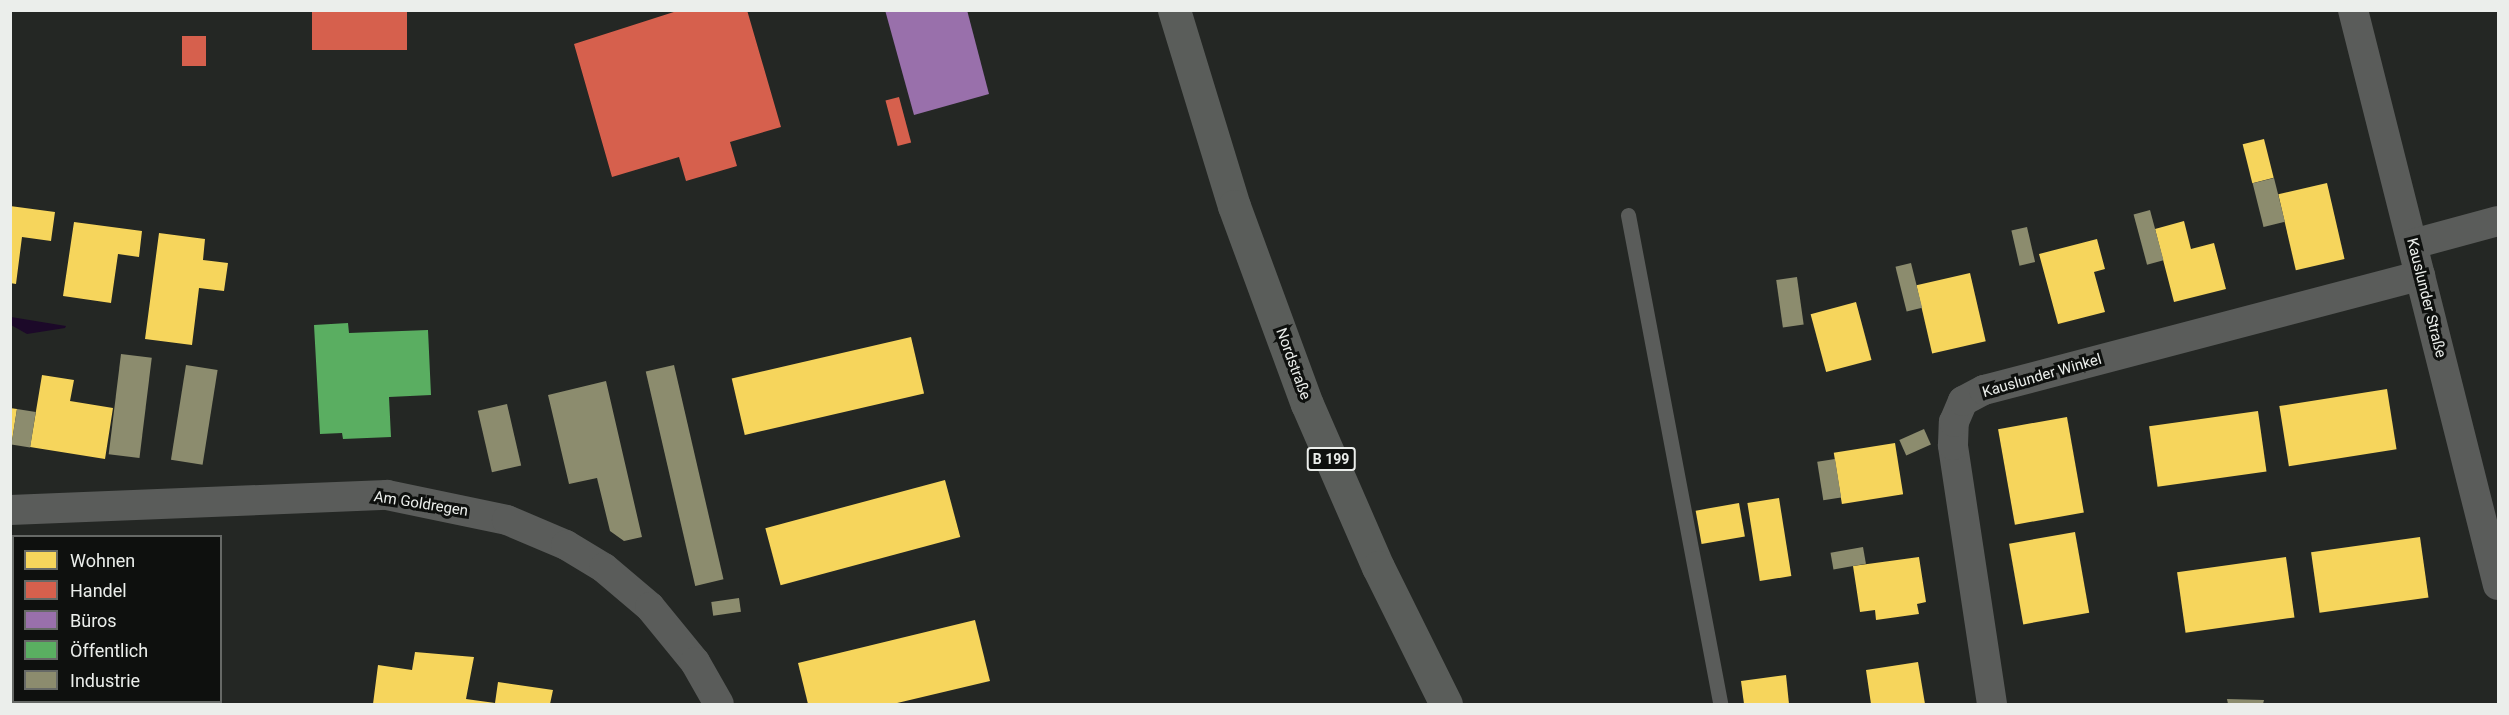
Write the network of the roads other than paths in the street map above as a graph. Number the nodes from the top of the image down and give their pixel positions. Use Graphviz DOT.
graph roads {
  1 [pos="1174,10"];
  2 [pos="2353,10"];
  3 [pos="1628,214"];
  4 [pos="2499,221"];
  5 [pos="2413,244"];
  6 [pos="2420,276"];
  7 [pos="10,510"];
  8 [pos="2499,585"];
  9 [pos="719,705"];
  10 [pos="1446,705"];
  11 [pos="1720,705"];
  12 [pos="1992,705"];
  1 -- 10 [label="main road, Nordstraße / B 199"];
  2 -- 5 [label="street, Kauslunder Straße"];
  3 -- 11 [label="lane"];
  4 -- 5 [label="street"];
  5 -- 6 [label="street, Kauslunder Straße"];
  6 -- 8 [label="street, Kauslunder Straße"];
  6 -- 12 [label="street, Kauslunder Winkel"];
  7 -- 9 [label="street, Am Goldregen"];
}
